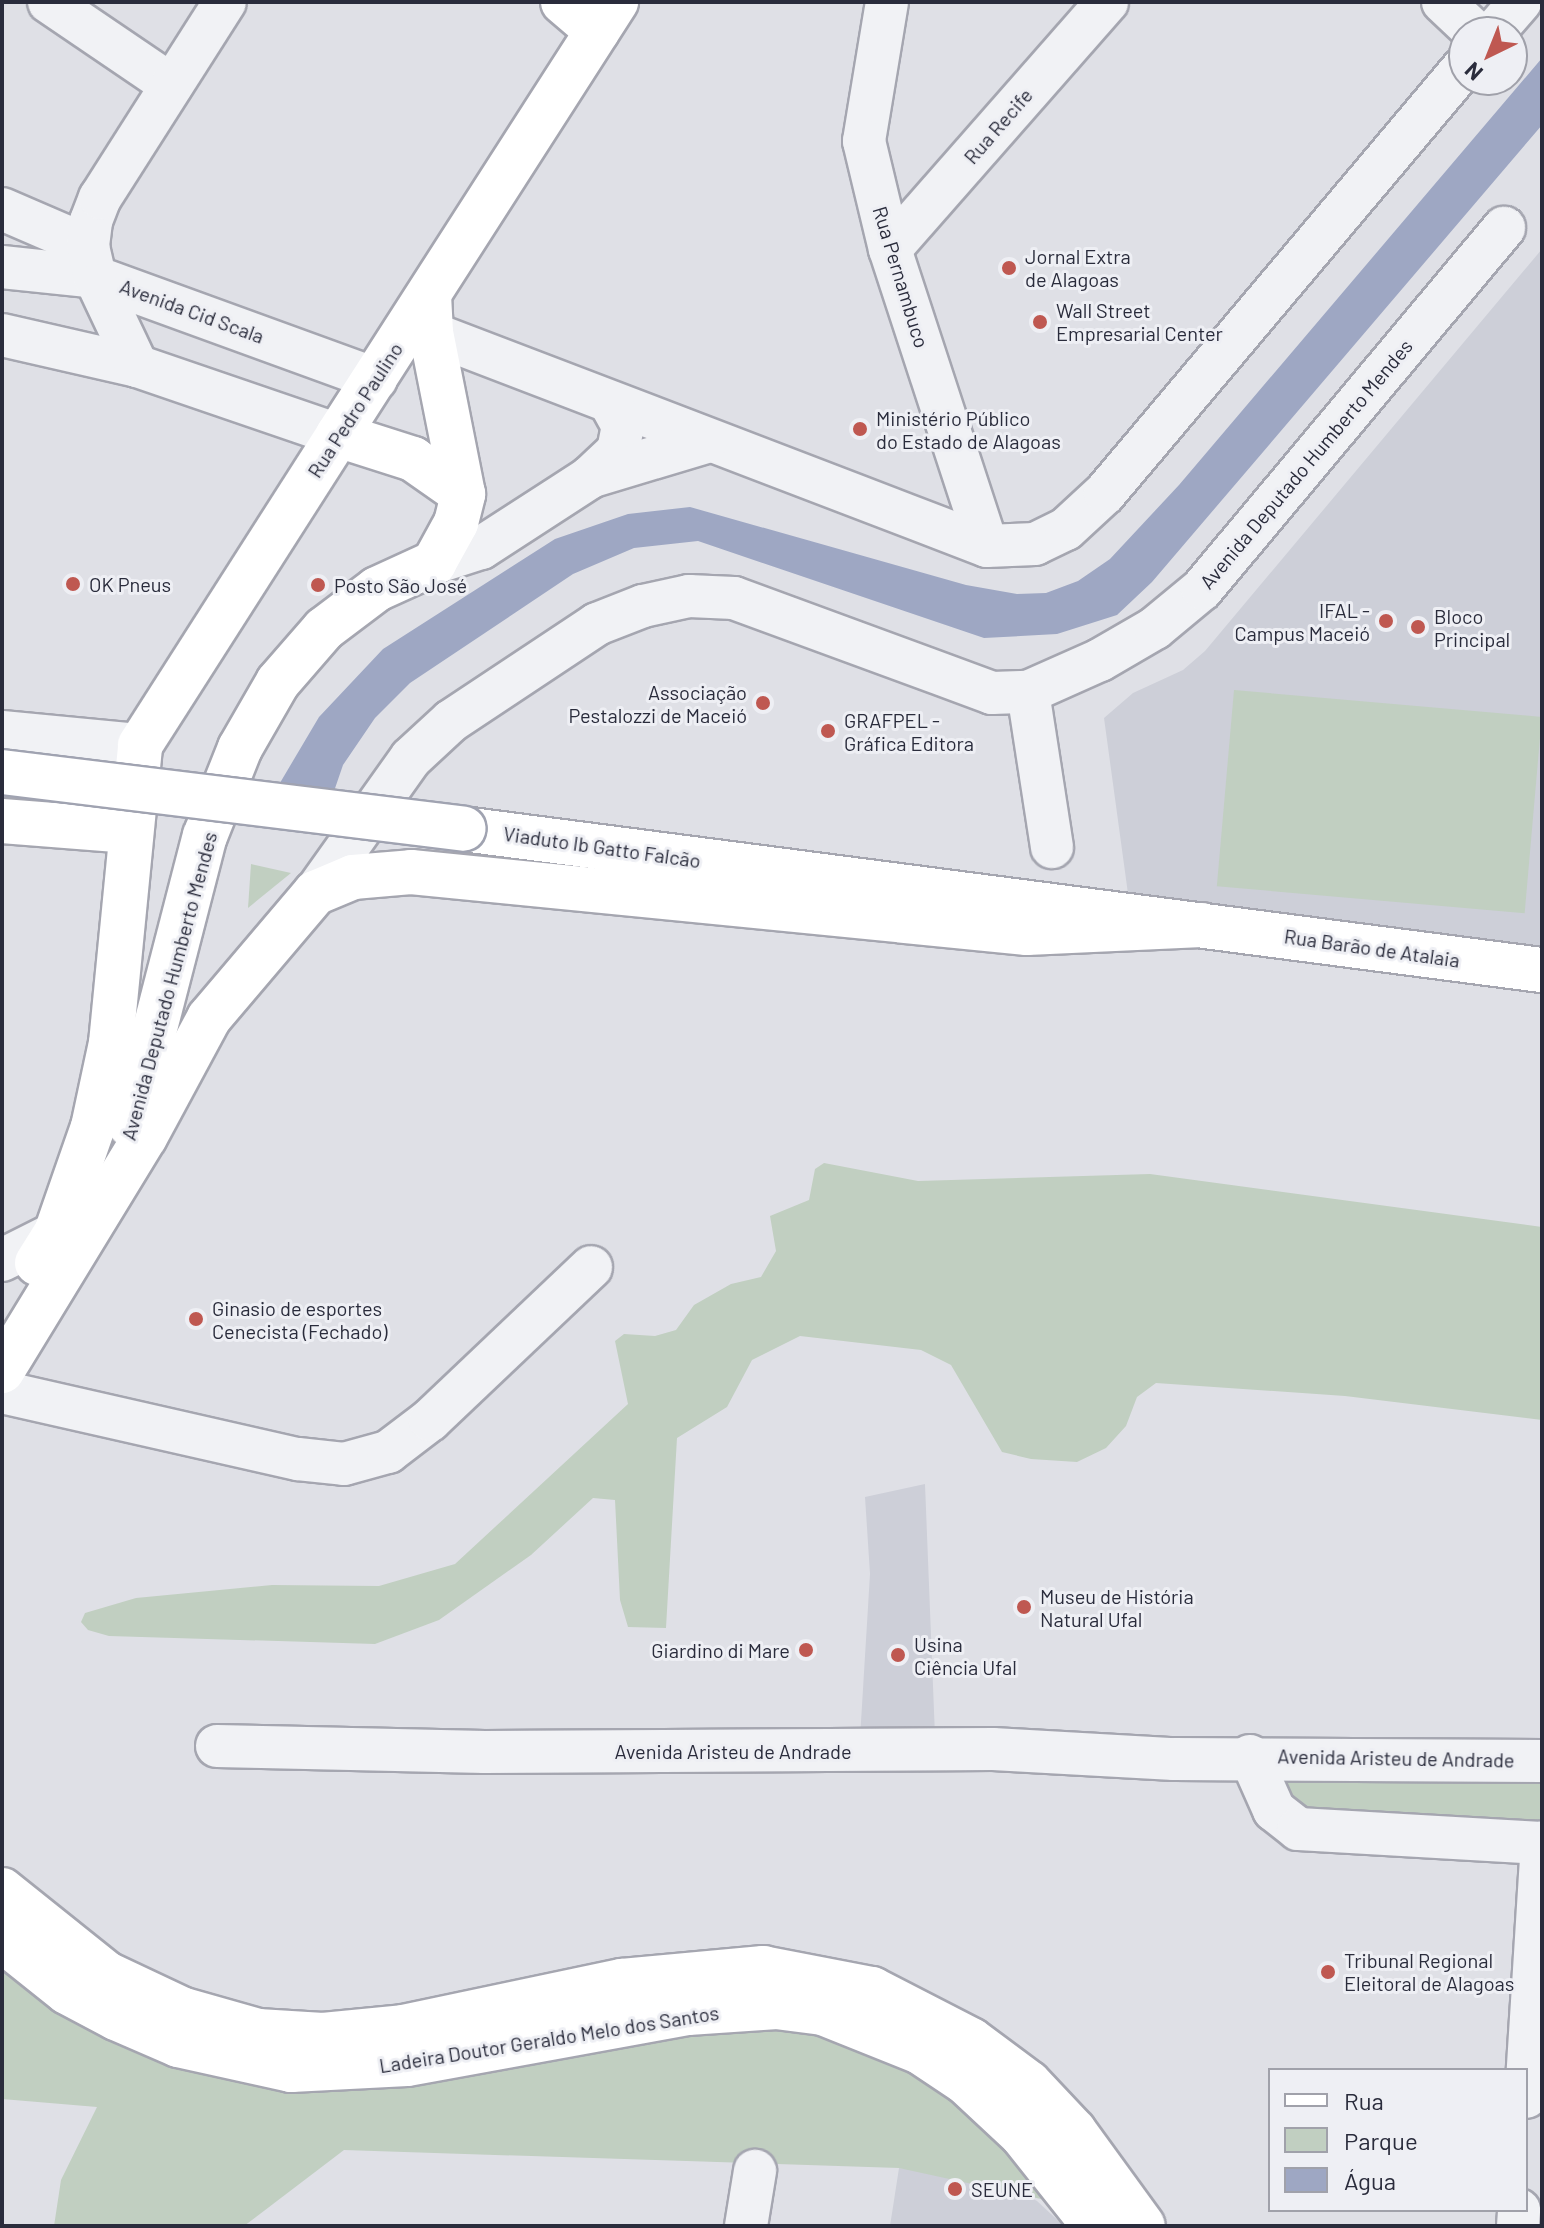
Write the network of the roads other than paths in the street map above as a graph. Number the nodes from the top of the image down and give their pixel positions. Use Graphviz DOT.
graph roads {
  1 [pos="49,2"];
  2 [pos="225,2"];
  3 [pos="563,2"];
  4 [pos="887,2"];
  5 [pos="1107,2"];
  6 [pos="1443,2"];
  7 [pos="607,16"];
  8 [pos="1458,16"];
  9 [pos="171,85"];
  10 [pos="1448,86"];
  11 [pos="2,209"];
  12 [pos="1504,228"];
  13 [pos="890,249"];
  14 [pos="92,261"];
  15 [pos="2,267"];
  16 [pos="430,314"];
  17 [pos="2,335"];
  18 [pos="137,366"];
  19 [pos="376,379"];
  20 [pos="610,403"];
  21 [pos="338,435"];
  22 [pos="706,442"];
  23 [pos="589,478"];
  24 [pos="463,494"];
  25 [pos="987,546"];
  26 [pos="434,563"];
  27 [pos="1028,692"];
  28 [pos="2,732"];
  29 [pos="140,745"];
  30 [pos="2,772"];
  31 [pos="2,821"];
  32 [pos="130,831"];
  33 [pos="1052,847"];
  34 [pos="315,893"];
  35 [pos="1202,925"];
  36 [pos="1542,970"];
  37 [pos="122,1175"];
  38 [pos="56,1233"];
  39 [pos="2,1260"];
  40 [pos="591,1267"];
  41 [pos="2,1320"];
  42 [pos="2,1371"];
  43 [pos="2,1392"];
  44 [pos="217,1746"];
  45 [pos="1250,1756"];
  46 [pos="1542,1761"];
  47 [pos="1542,1843"];
  48 [pos="2,1890"];
  49 [pos="2,1940"];
  50 [pos="1528,2068"];
  51 [pos="1022,2135"];
  52 [pos="755,2171"];
  53 [pos="746,2226"];
  54 [pos="1082,2226"];
  55 [pos="1094,2226"];
  56 [pos="1143,2226"];
  1 -- 9 [label="street"];
  2 -- 9 [label="street"];
  3 -- 7 [label="main road"];
  4 -- 13 [label="street, Rua Pernambuco"];
  5 -- 13 [label="street, Rua Recife"];
  6 -- 8 [label="street"];
  7 -- 16 [label="main road, Rua Pedro Paulino"];
  9 -- 14 [label="street"];
  10 -- 25 [label="street"];
  11 -- 14 [label="street"];
  12 -- 27 [label="street, Avenida Deputado Humberto Mendes"];
  13 -- 25 [label="street, Rua Pernambuco"];
  14 -- 15 [label="street, Avenida Cid Scala"];
  14 -- 18 [label="street"];
  14 -- 19 [label="street, Avenida Cid Scala"];
  16 -- 19 [label="main road, Rua Pedro Paulino"];
  16 -- 20 [label="street"];
  16 -- 24 [label="main road"];
  17 -- 18 [label="street"];
  18 -- 21 [label="street"];
  19 -- 21 [label="main road, Rua Pedro Paulino"];
  20 -- 22 [label="street"];
  20 -- 23 [label="street, Avenida Deputado Humberto Mendes"];
  21 -- 24 [label="main road"];
  21 -- 29 [label="main road, Rua Pedro Paulino"];
  22 -- 23 [label="street, Avenida Deputado Humberto Mendes"];
  22 -- 25 [label="street"];
  23 -- 26 [label="street, Avenida Deputado Humberto Mendes"];
  24 -- 26 [label="main road"];
  26 -- 37 [label="main road, Avenida Deputado Humberto Mendes"];
  27 -- 33 [label="street"];
  27 -- 34 [label="street, Avenida Deputado Humberto Mendes"];
  28 -- 29 [label="street"];
  29 -- 32 [label="main road, Rua Pedro Paulino"];
  30 -- 35 [label="main road, Viaduto Ib Gatto Falcão, bridge"];
  31 -- 32 [label="main road"];
  32 -- 38 [label="main road"];
  34 -- 35 [label="main road"];
  34 -- 37 [label="main road, Avenida Deputado Humberto Mendes"];
  35 -- 36 [label="main road, Rua Barão de Atalaia"];
  37 -- 42 [label="main road"];
  38 -- 39 [label="street"];
  38 -- 41 [label="main road"];
  40 -- 43 [label="street"];
  44 -- 45 [label="street, Avenida Aristeu de Andrade"];
  45 -- 46 [label="street, Avenida Aristeu de Andrade"];
  45 -- 47 [label="street, Avenida Aristeu de Andrade"];
  47 -- 50 [label="street"];
  48 -- 56 [label="main road, Ladeira Doutor Geraldo Melo dos Santos"];
  49 -- 51 [label="main road, Ladeira Doutor Geraldo Melo dos Santos"];
  51 -- 54 [label="main road"];
  51 -- 55 [label="main road, Ladeira Doutor Geraldo Melo dos Santos"];
  52 -- 53 [label="street"];
}
